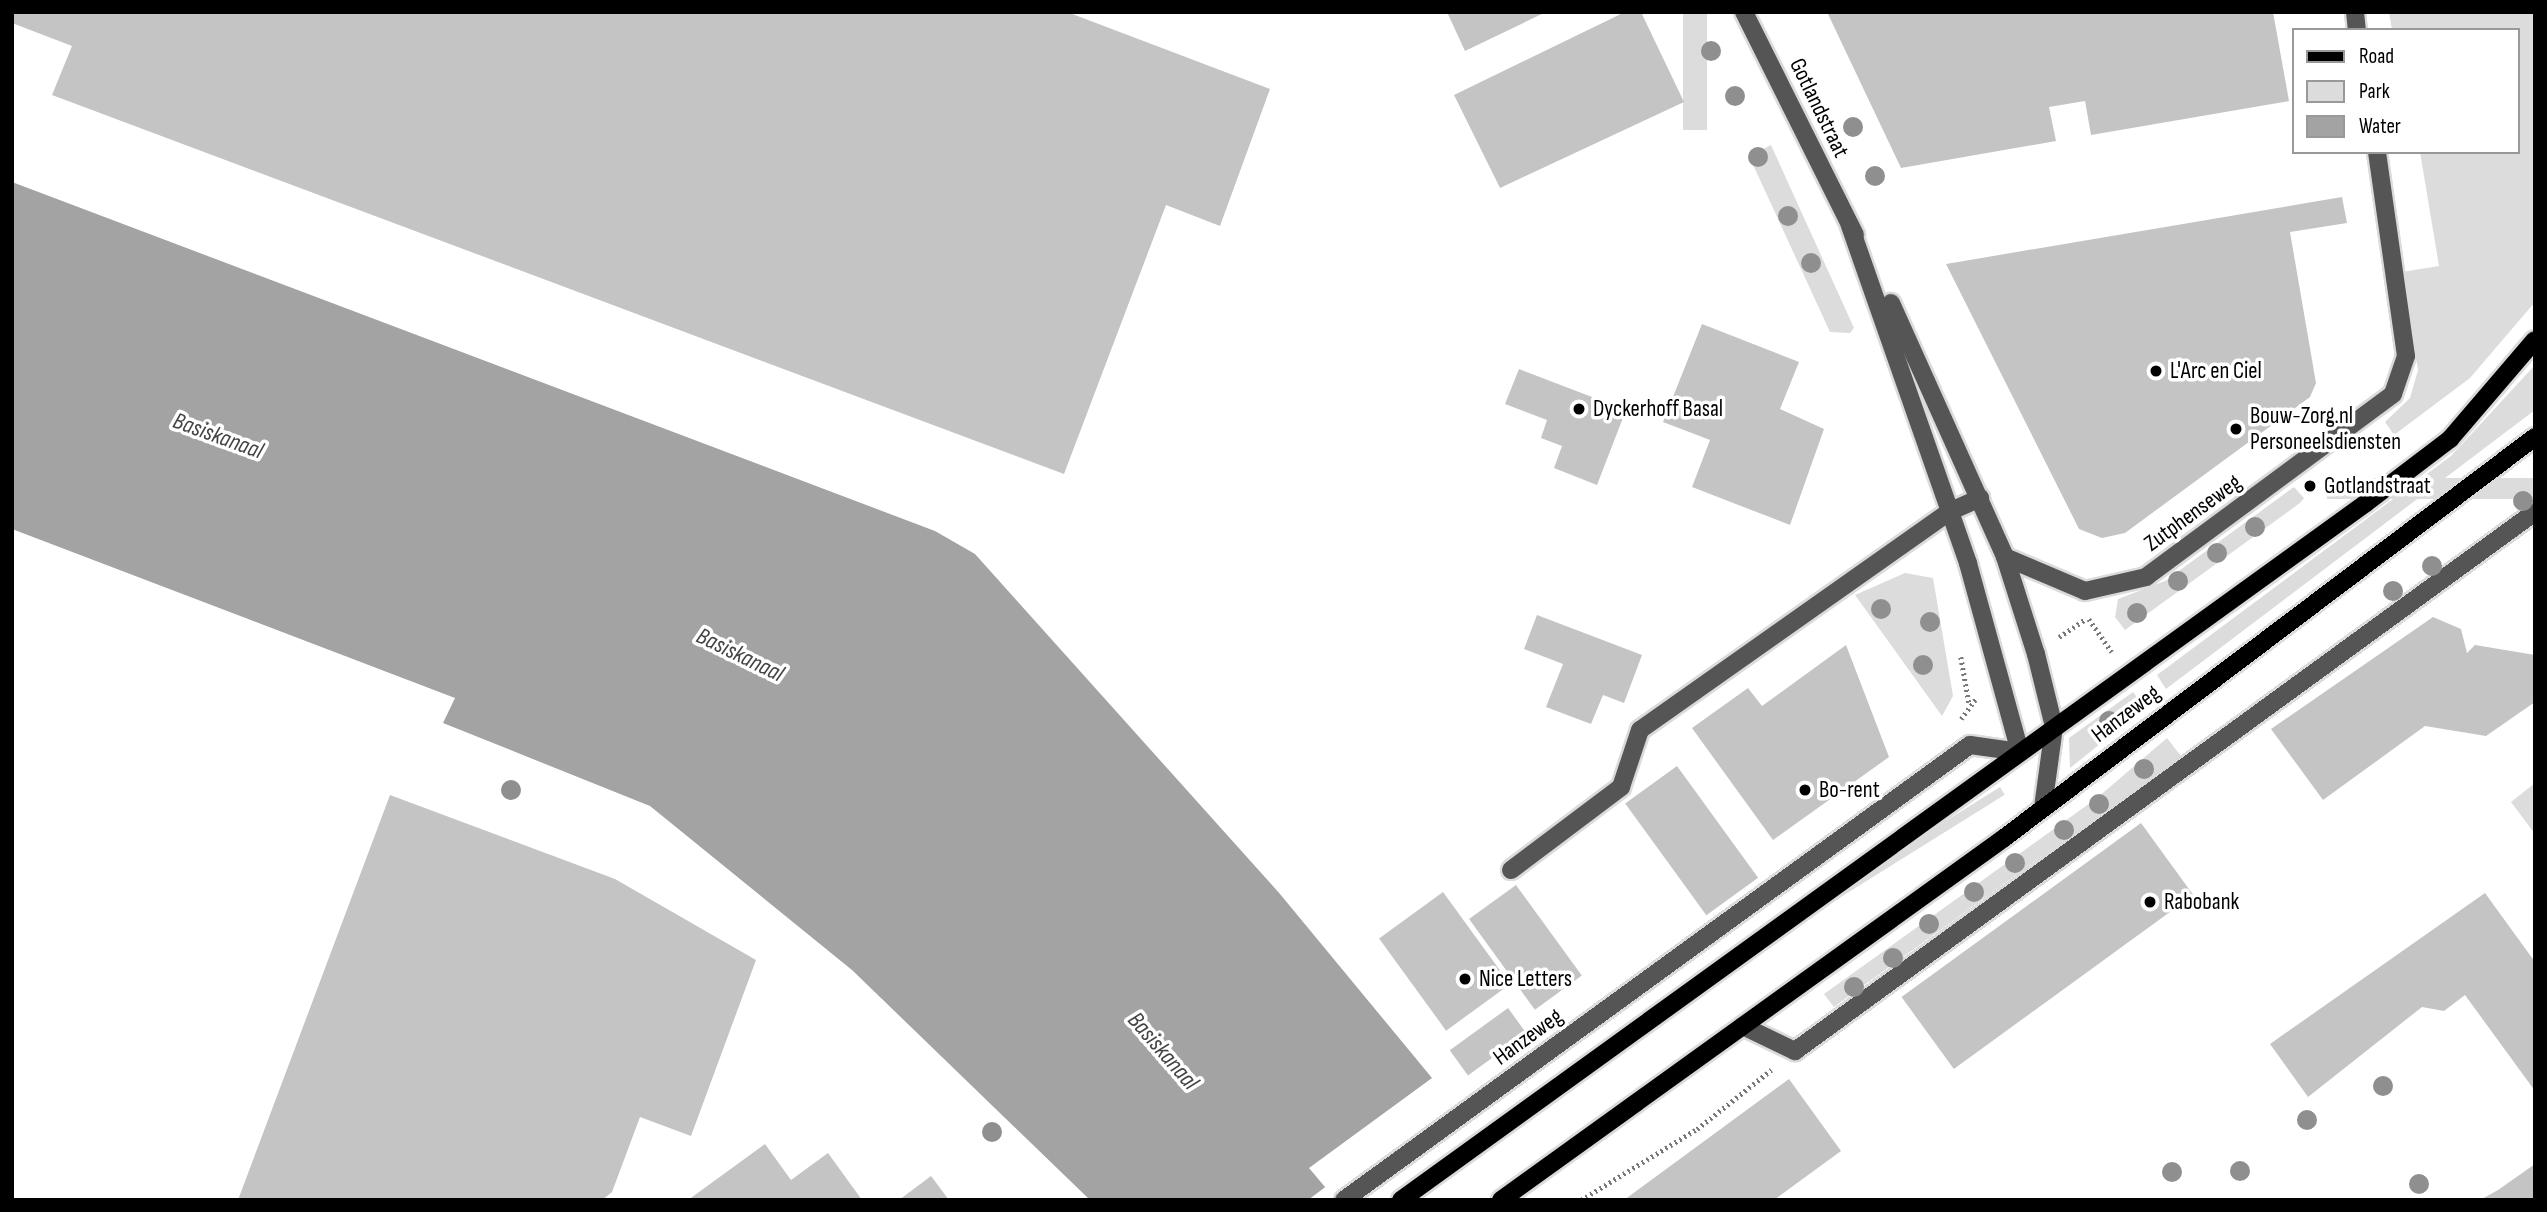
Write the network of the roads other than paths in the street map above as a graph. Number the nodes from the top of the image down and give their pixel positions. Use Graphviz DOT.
graph roads {
  1 [pos="1744,12"];
  2 [pos="2377,154"];
  3 [pos="1850,226"];
  4 [pos="2535,341"];
  5 [pos="2535,437"];
  6 [pos="1980,498"];
  7 [pos="1951,511"];
  8 [pos="2535,512"];
  9 [pos="2005,556"];
  10 [pos="2054,727"];
  11 [pos="2021,752"];
  12 [pos="2043,807"];
  13 [pos="1511,870"];
  14 [pos="1743,1026"];
  15 [pos="1345,1199"];
  16 [pos="1401,1200"];
  17 [pos="1502,1200"];
  1 -- 3 [label="street, Gotlandstraat"];
  2 -- 9 [label="street, Zutphenseweg"];
  3 -- 6 [label="street, Gotlandstraat"];
  3 -- 7 [label="street, Gotlandstraat"];
  4 -- 10 [label="main road, Hanzeweg"];
  5 -- 12 [label="main road, Hanzeweg"];
  6 -- 7 [label="street"];
  6 -- 9 [label="street, Gotlandstraat"];
  7 -- 11 [label="street, Gotlandstraat"];
  7 -- 13 [label="street"];
  8 -- 14 [label="street"];
  9 -- 10 [label="street, Gotlandstraat"];
  10 -- 11 [label="main road, Hanzeweg"];
  10 -- 12 [label="street, Gotlandstraat"];
  11 -- 15 [label="street, Hanzeweg"];
  11 -- 16 [label="main road, Hanzeweg"];
  12 -- 14 [label="main road, Hanzeweg"];
  14 -- 17 [label="main road, Hanzeweg"];
}
